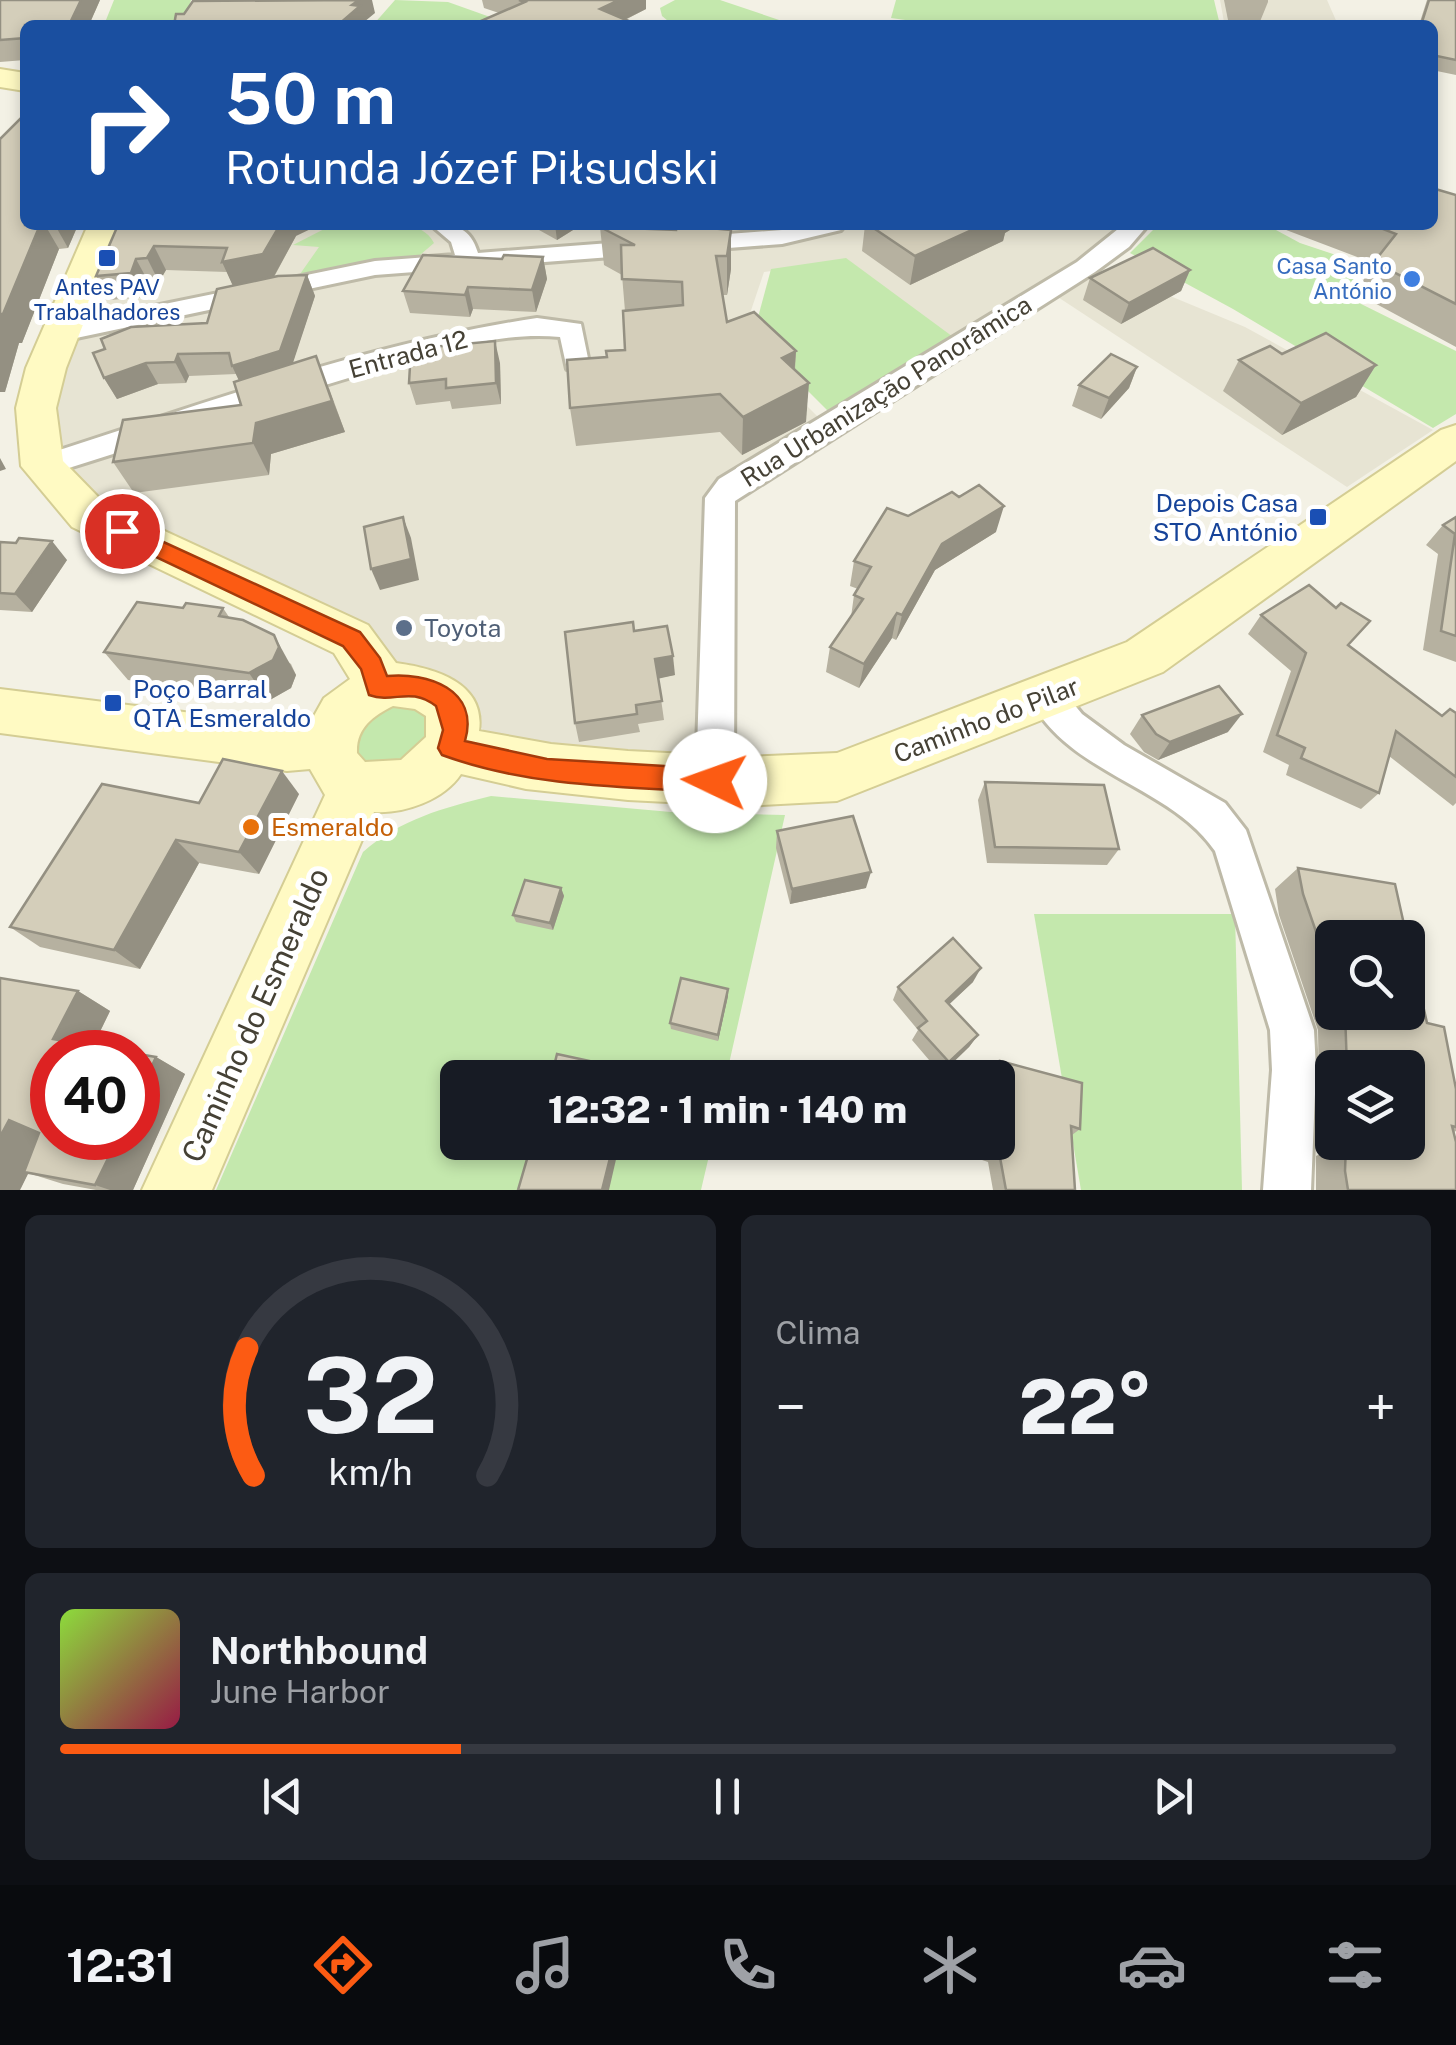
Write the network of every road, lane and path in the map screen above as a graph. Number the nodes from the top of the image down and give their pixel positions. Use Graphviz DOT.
graph roads {
  1 [pos="103,230"];
  2 [pos="450,230"];
  3 [pos="810,230"];
  4 [pos="1132,230"];
  5 [pos="751,232"];
  6 [pos="468,258"];
  7 [pos="62,333"];
  8 [pos="576,363"];
  9 [pos="1456,440"];
  10 [pos="42,466"];
  11 [pos="378,688"];
  12 [pos="1047,697"];
  13 [pos="0,710"];
  14 [pos="450,748"];
  15 [pos="343,765"];
  16 [pos="715,781"];
  17 [pos="177,1190"];
  18 [pos="1287,1190"];
  1 -- 7 [label="main road"];
  2 -- 6 [label="street"];
  3 -- 5 [label="street"];
  4 -- 16 [label="street, Rua Urbanização Panorâmica"];
  5 -- 6 [label="street"];
  6 -- 7 [label="street"];
  7 -- 10 [label="main road"];
  8 -- 10 [label="street, Entrada 12"];
  9 -- 12 [label="main road, Caminho do Pilar"];
  10 -- 11 [label="main road"];
  11 -- 14 [label="main road"];
  11 -- 15 [label="main road"];
  12 -- 16 [label="main road, Caminho do Pilar"];
  12 -- 18 [label="street"];
  13 -- 15 [label="main road"];
  14 -- 15 [label="main road"];
  14 -- 16 [label="main road, Caminho do Pilar"];
  15 -- 17 [label="main road, Caminho do Esmeraldo"];
}
